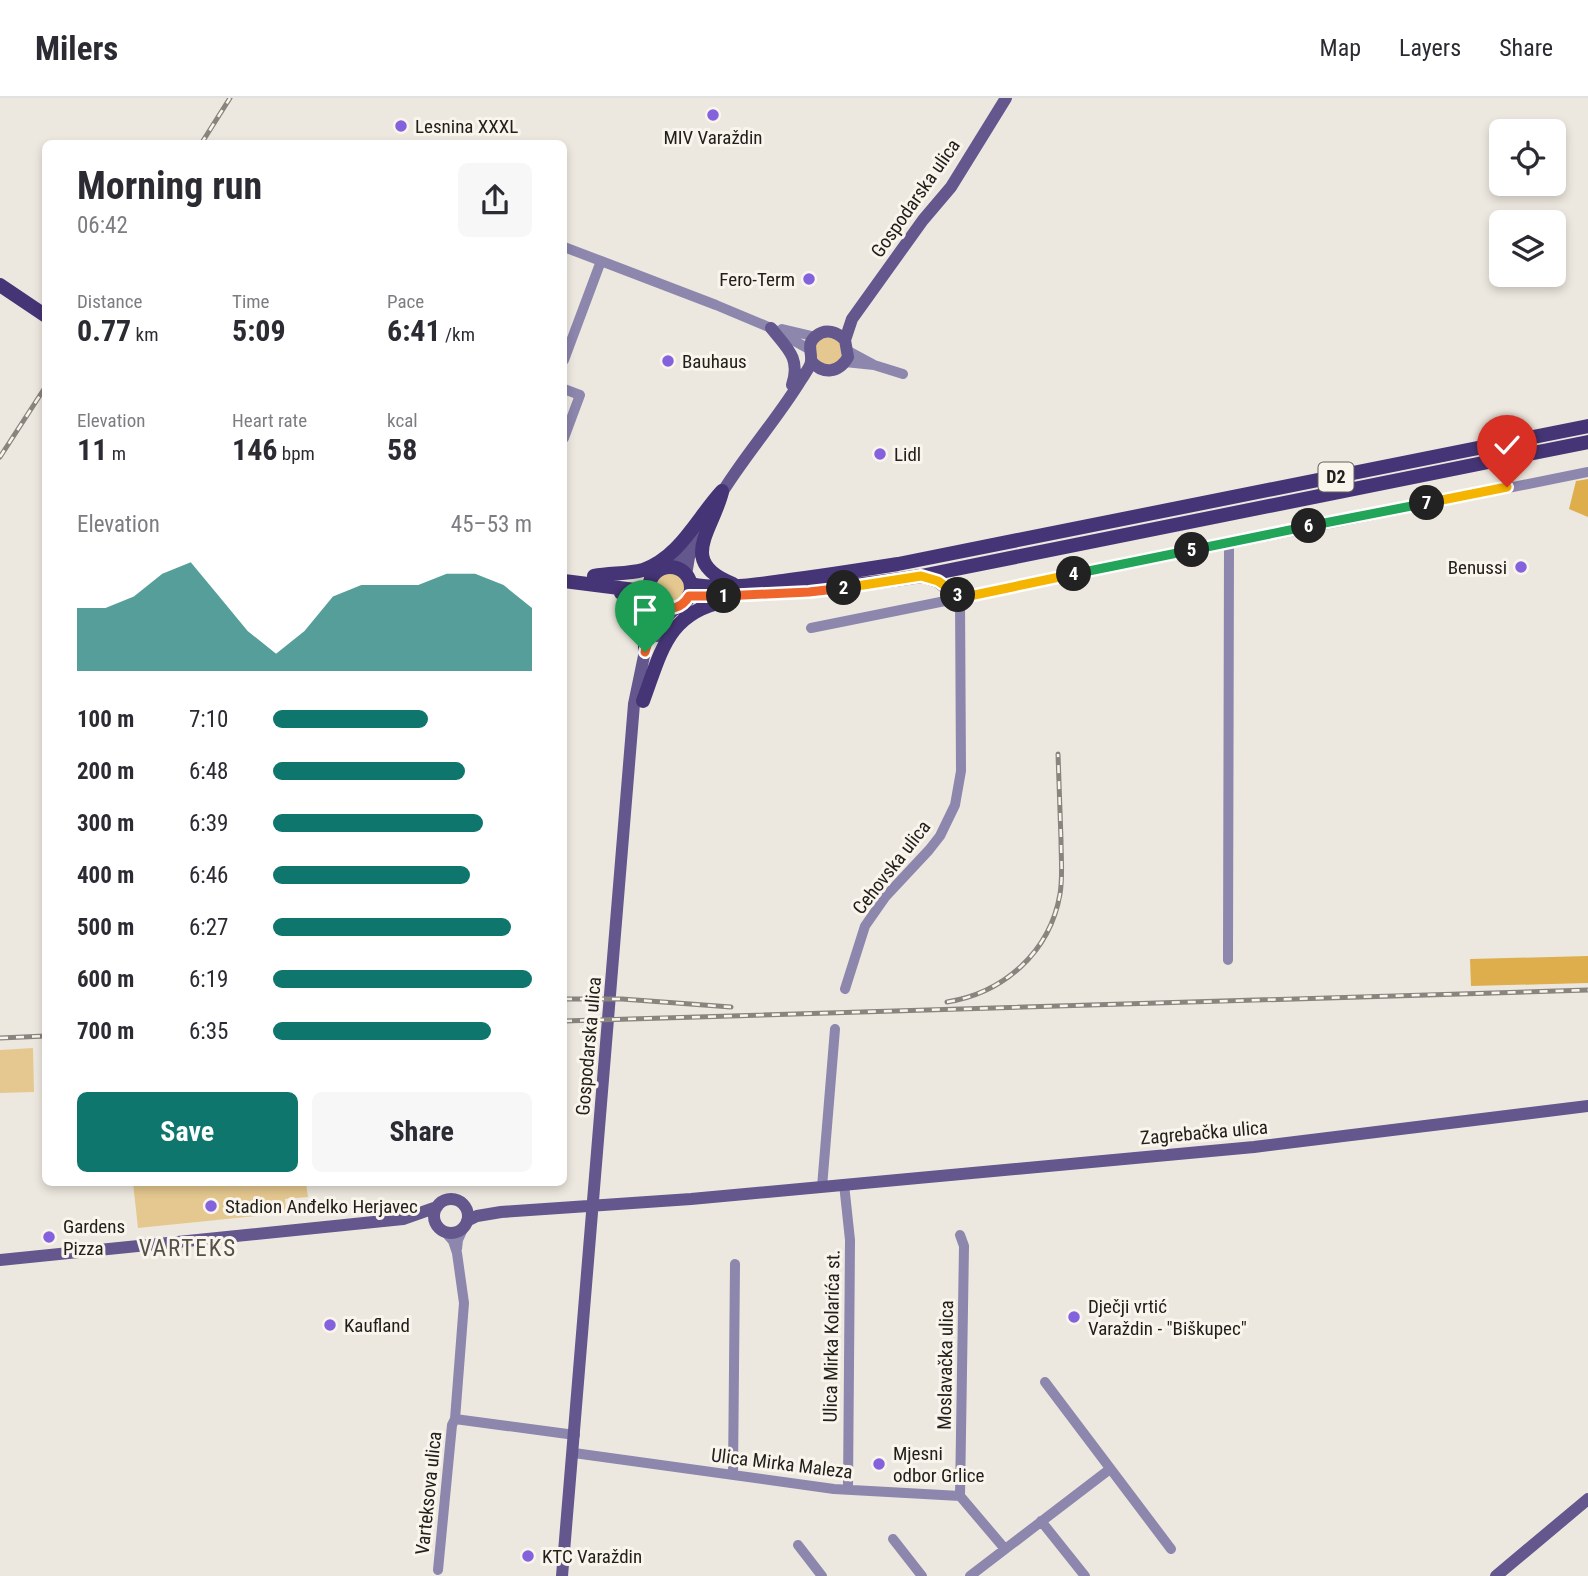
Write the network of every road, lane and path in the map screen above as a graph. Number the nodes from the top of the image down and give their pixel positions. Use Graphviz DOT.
graph roads {
  1 [pos="1006,98"];
  2 [pos="567,248"];
  3 [pos="601,261"];
  4 [pos="0,285"];
  5 [pos="42,313"];
  6 [pos="771,328"];
  7 [pos="816,337"];
  8 [pos="843,346"];
  9 [pos="567,352"];
  10 [pos="814,360"];
  11 [pos="903,374"];
  12 [pos="567,390"];
  13 [pos="786,405"];
  14 [pos="1588,426"];
  15 [pos="567,430"];
  16 [pos="1588,442"];
  17 [pos="1588,472"];
  18 [pos="722,491"];
  19 [pos="709,513"];
  20 [pos="1229,542"];
  21 [pos="669,567"];
  22 [pos="567,573"];
  23 [pos="921,576"];
  24 [pos="567,581"];
  25 [pos="599,581"];
  26 [pos="651,581"];
  27 [pos="689,585"];
  28 [pos="739,591"];
  29 [pos="960,598"];
  30 [pos="655,601"];
  31 [pos="677,607"];
  32 [pos="811,628"];
  33 [pos="645,652"];
  34 [pos="643,701"];
  35 [pos="633,726"];
  36 [pos="1228,960"];
  37 [pos="845,989"];
  38 [pos="835,1029"];
  39 [pos="1588,1106"];
  40 [pos="844,1184"];
  41 [pos="822,1186"];
  42 [pos="463,1204"];
  43 [pos="593,1206"];
  44 [pos="437,1208"];
  45 [pos="501,1212"];
  46 [pos="403,1219"];
  47 [pos="465,1225"];
  48 [pos="441,1229"];
  49 [pos="960,1235"];
  50 [pos="457,1253"];
  51 [pos="0,1260"];
  52 [pos="736,1264"];
  53 [pos="1045,1382"];
  54 [pos="455,1419"];
  55 [pos="575,1435"];
  56 [pos="574,1453"];
  57 [pos="1110,1469"];
  58 [pos="733,1475"];
  59 [pos="848,1489"];
  60 [pos="960,1496"];
  61 [pos="1588,1499"];
  62 [pos="1041,1521"];
  63 [pos="893,1539"];
  64 [pos="798,1545"];
  65 [pos="1005,1549"];
  66 [pos="1171,1549"];
  67 [pos="438,1570"];
  68 [pos="973,1575"];
  69 [pos="562,1576"];
  70 [pos="822,1576"];
  71 [pos="922,1576"];
  72 [pos="1086,1576"];
  73 [pos="1496,1576"];
  1 -- 8 [label="main road, Gospodarska ulica"];
  2 -- 3 [label="street, Gospodarska ulica"];
  3 -- 6 [label="street, Gospodarska ulica"];
  3 -- 9 [label="street"];
  4 -- 5 [label="main road"];
  6 -- 7 [label="street, Gospodarska ulica"];
  6 -- 10 [label="street, Gospodarska ulica"];
  6 -- 13 [label="main road"];
  7 -- 8 [label="main road, Gospodarska ulica"];
  7 -- 10 [label="main road"];
  8 -- 10 [label="main road, Gospodarska ulica"];
  8 -- 11 [label="street, Gospodarska ulica"];
  10 -- 13 [label="main road"];
  12 -- 15 [label="street"];
  13 -- 18 [label="main road"];
  14 -- 28 [label="main road, D2"];
  16 -- 23 [label="main road, D2"];
  17 -- 20 [label="street"];
  18 -- 19 [label="main road"];
  18 -- 25 [label="main road"];
  18 -- 28 [label="main road"];
  19 -- 21 [label="main road"];
  19 -- 27 [label="main road"];
  20 -- 29 [label="street"];
  20 -- 36 [label="street"];
  21 -- 26 [label="main road"];
  21 -- 27 [label="main road, D2"];
  22 -- 25 [label="main road"];
  23 -- 28 [label="main road, D2"];
  23 -- 29 [label="main road"];
  24 -- 25 [label="main road"];
  25 -- 26 [label="main road"];
  25 -- 30 [label="main road"];
  25 -- 33 [label="main road"];
  26 -- 30 [label="main road"];
  27 -- 28 [label="main road, D2"];
  27 -- 31 [label="main road"];
  28 -- 34 [label="main road"];
  29 -- 32 [label="street"];
  29 -- 37 [label="street, Cehovska ulica"];
  30 -- 31 [label="main road"];
  30 -- 33 [label="main road, Gospodarska ulica"];
  31 -- 34 [label="main road"];
  33 -- 35 [label="main road, Gospodarska ulica"];
  34 -- 35 [label="main road"];
  35 -- 43 [label="main road, Gospodarska ulica"];
  38 -- 41 [label="street"];
  39 -- 40 [label="main road, Zagrebačka ulica"];
  40 -- 41 [label="main road, Zagrebačka ulica"];
  40 -- 59 [label="street, Ulica Mirka Kolarića st."];
  41 -- 43 [label="main road, Zagrebačka ulica"];
  42 -- 44 [label="main road, Zagrebačka ulica"];
  42 -- 45 [label="main road, Zagrebačka ulica"];
  42 -- 47 [label="main road"];
  43 -- 45 [label="main road, Zagrebačka ulica"];
  43 -- 55 [label="main road, Gospodarska ulica"];
  44 -- 46 [label="main road, Zagrebačka ulica"];
  44 -- 48 [label="main road"];
  45 -- 47 [label="main road, Zagrebačka ulica"];
  46 -- 48 [label="main road, Zagrebačka ulica"];
  46 -- 51 [label="main road, Zagrebačka ulica"];
  47 -- 48 [label="main road, Zagrebačka ulica"];
  47 -- 50 [label="street, Varteksova ulica"];
  48 -- 50 [label="street, Varteksova ulica"];
  49 -- 60 [label="street, Moslavačka ulica"];
  50 -- 54 [label="street, Varteksova ulica"];
  52 -- 58 [label="street"];
  53 -- 57 [label="street"];
  54 -- 55 [label="street, Varteksova ulica"];
  54 -- 67 [label="street, Varteksova ulica"];
  55 -- 56 [label="main road, Gospodarska ulica"];
  56 -- 58 [label="street, Ulica Mirka Maleza"];
  56 -- 69 [label="main road, Gospodarska ulica"];
  57 -- 62 [label="street"];
  57 -- 66 [label="street"];
  58 -- 59 [label="street, Ulica Mirka Maleza"];
  59 -- 60 [label="street, Ulica Mirka Maleza"];
  60 -- 65 [label="street"];
  61 -- 73 [label="main road"];
  62 -- 65 [label="street"];
  62 -- 72 [label="street"];
  63 -- 71 [label="street"];
  64 -- 70 [label="street"];
  65 -- 68 [label="street"];
}
